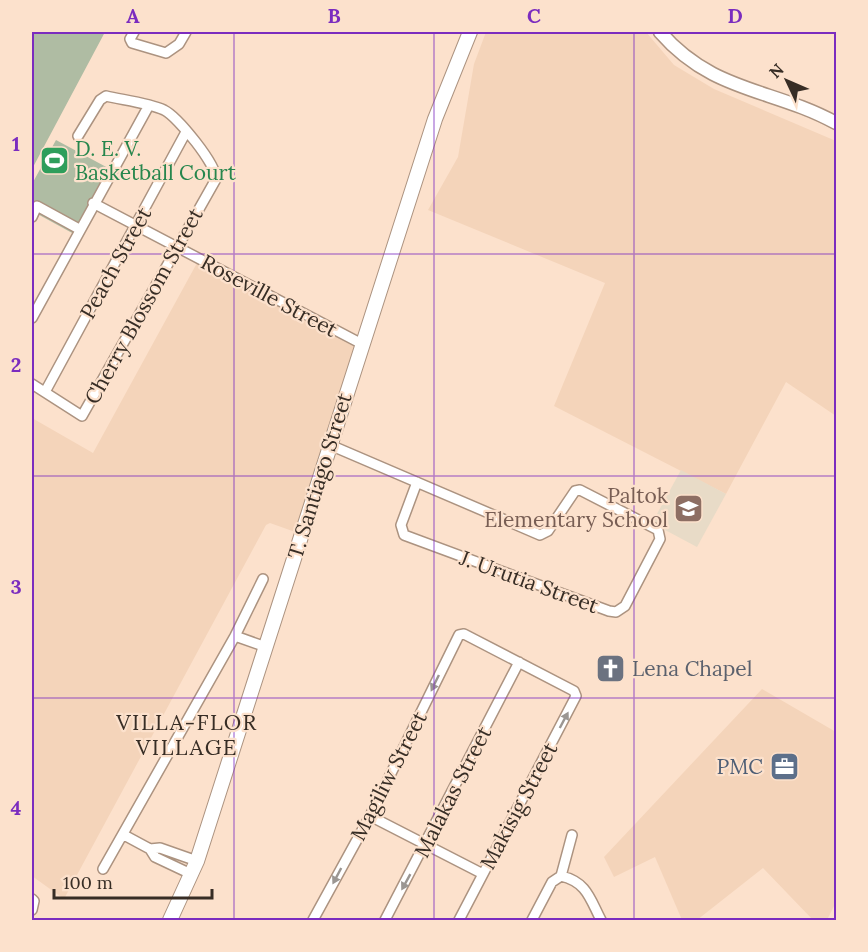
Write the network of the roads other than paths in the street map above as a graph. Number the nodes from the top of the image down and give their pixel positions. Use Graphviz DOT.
graph roads {
  1 [pos="134,32"];
  2 [pos="186,32"];
  3 [pos="470,32"];
  4 [pos="660,32"];
  5 [pos="148,107"];
  6 [pos="837,123"];
  7 [pos="186,132"];
  8 [pos="78,136"];
  9 [pos="93,203"];
  10 [pos="32,217"];
  11 [pos="137,226"];
  12 [pos="80,229"];
  13 [pos="177,247"];
  14 [pos="32,318"];
  15 [pos="362,345"];
  16 [pos="32,384"];
  17 [pos="45,392"];
  18 [pos="330,445"];
  19 [pos="417,483"];
  20 [pos="263,579"];
  21 [pos="235,636"];
  22 [pos="266,647"];
  23 [pos="519,662"];
  24 [pos="370,816"];
  25 [pos="124,835"];
  26 [pos="572,836"];
  27 [pos="427,844"];
  28 [pos="150,849"];
  29 [pos="197,861"];
  30 [pos="103,869"];
  31 [pos="191,874"];
  32 [pos="483,874"];
  33 [pos="561,876"];
  34 [pos="32,899"];
  35 [pos="32,910"];
  36 [pos="170,921"];
  37 [pos="313,921"];
  38 [pos="385,921"];
  39 [pos="459,921"];
  40 [pos="532,921"];
  41 [pos="601,921"];
  1 -- 2 [label="street"];
  3 -- 15 [label="main road, T. Santiago Street"];
  4 -- 6 [label="street"];
  5 -- 7 [label="street, Cherry Blossom Street"];
  5 -- 8 [label="street, Cherry Blossom Street"];
  5 -- 9 [label="street"];
  7 -- 11 [label="street, Peach Street"];
  7 -- 13 [label="street, Cherry Blossom Street"];
  9 -- 11 [label="street, Roseville Street"];
  9 -- 12 [label="street"];
  10 -- 12 [label="street"];
  11 -- 13 [label="street, Roseville Street"];
  11 -- 17 [label="street, Peach Street"];
  12 -- 14 [label="street"];
  13 -- 15 [label="street, Roseville Street"];
  13 -- 17 [label="street, Cherry Blossom Street"];
  15 -- 18 [label="main road, T. Santiago Street"];
  16 -- 17 [label="street"];
  18 -- 19 [label="street"];
  18 -- 22 [label="main road, T. Santiago Street"];
  19 -- 19 [label="street, J. Urutia Street"];
  20 -- 21 [label="street"];
  21 -- 22 [label="street"];
  21 -- 25 [label="street"];
  22 -- 29 [label="main road, T. Santiago Street"];
  23 -- 24 [label="street, Magiliw Street, one-way"];
  23 -- 27 [label="street, Malakas Street"];
  32 -- 23 [label="street, Makisig Street, one-way"];
  24 -- 27 [label="street"];
  24 -- 37 [label="street, Magiliw Street, one-way"];
  25 -- 28 [label="street"];
  25 -- 30 [label="street"];
  26 -- 33 [label="street"];
  27 -- 32 [label="street"];
  27 -- 38 [label="street, Malakas Street, one-way"];
  28 -- 29 [label="street"];
  28 -- 31 [label="street"];
  29 -- 31 [label="main road, T. Santiago Street"];
  31 -- 36 [label="main road, T. Santiago Street"];
  32 -- 39 [label="street, Makisig Street"];
  33 -- 40 [label="street"];
  33 -- 41 [label="street"];
  34 -- 35 [label="street"];
}
